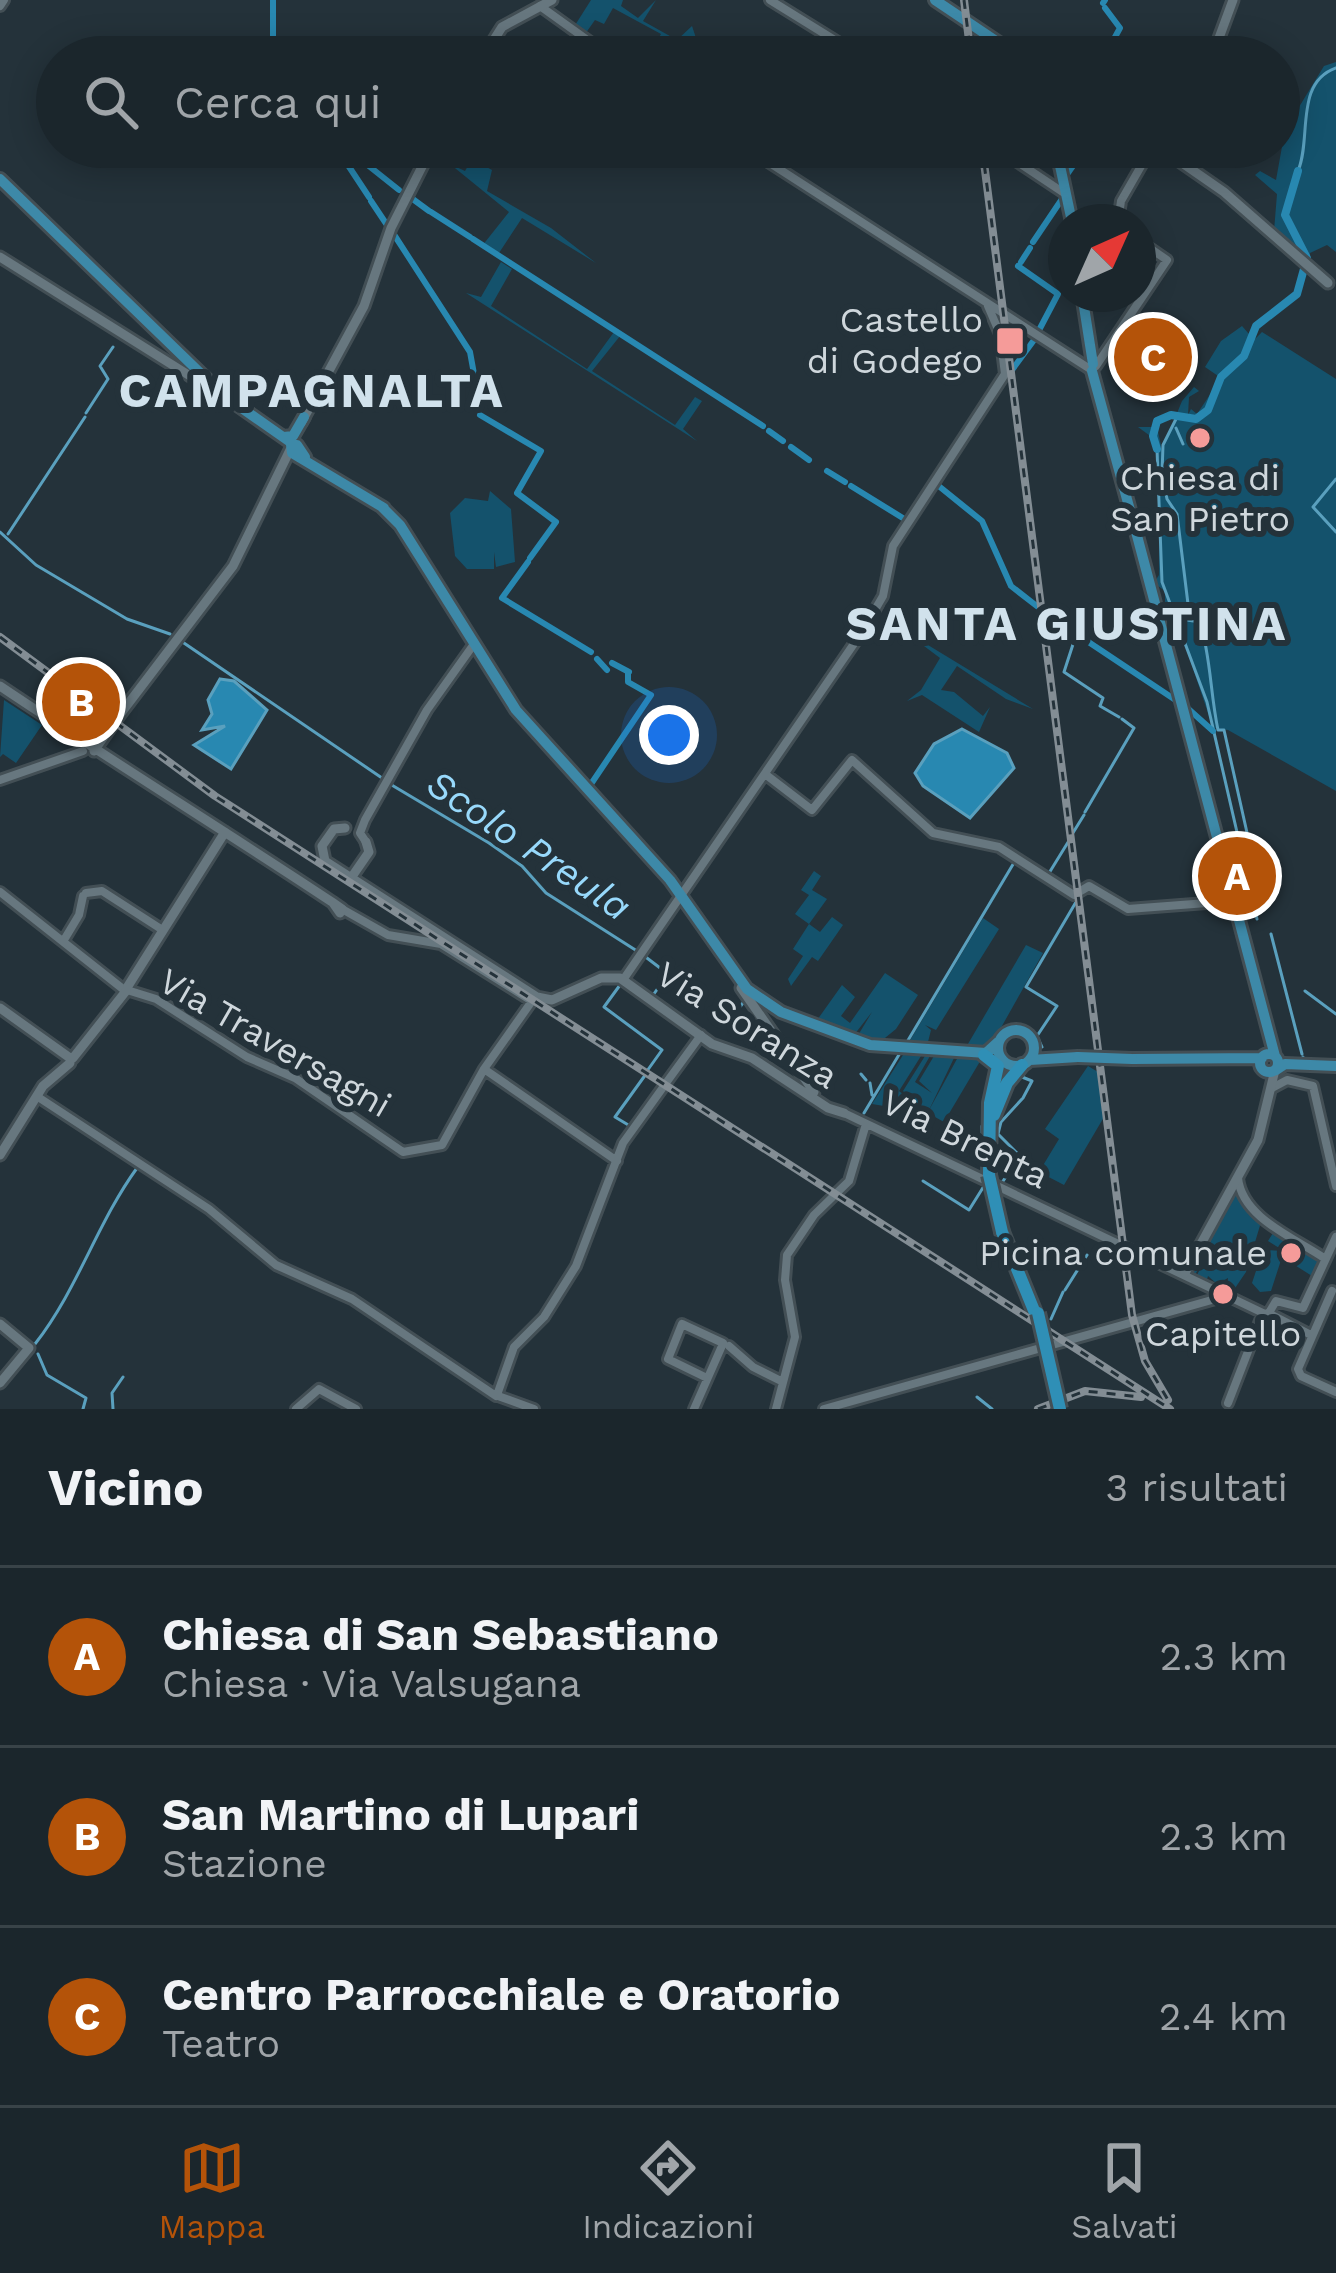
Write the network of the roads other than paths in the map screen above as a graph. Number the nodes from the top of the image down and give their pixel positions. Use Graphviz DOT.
graph roads {
  1 [pos="770,0"];
  2 [pos="934,0"];
  3 [pos="1233,0"];
  4 [pos="542,7"];
  5 [pos="497,36"];
  6 [pos="582,36"];
  7 [pos="828,36"];
  8 [pos="993,36"];
  9 [pos="1220,36"];
  10 [pos="422,168"];
  11 [pos="777,168"];
  12 [pos="1028,168"];
  13 [pos="1061,168"];
  14 [pos="1142,168"];
  15 [pos="1184,168"];
  16 [pos="0,179"];
  17 [pos="1068,194"];
  18 [pos="1069,204"];
  19 [pos="1126,204"];
  20 [pos="1156,252"];
  21 [pos="0,257"];
  22 [pos="1156,276"];
  23 [pos="1331,286"];
  24 [pos="990,310"];
  25 [pos="1085,312"];
  26 [pos="1131,312"];
  27 [pos="1093,367"];
  28 [pos="202,377"];
  29 [pos="228,398"];
  30 [pos="304,417"];
  31 [pos="292,447"];
  32 [pos="474,644"];
  33 [pos="0,686"];
  34 [pos="86,749"];
  35 [pos="765,773"];
  36 [pos="0,780"];
  37 [pos="365,820"];
  38 [pos="345,828"];
  39 [pos="224,832"];
  40 [pos="366,842"];
  41 [pos="351,878"];
  42 [pos="1229,889"];
  43 [pos="0,892"];
  44 [pos="680,894"];
  45 [pos="340,909"];
  46 [pos="161,929"];
  47 [pos="64,940"];
  48 [pos="623,980"];
  49 [pos="126,988"];
  50 [pos="757,1004"];
  51 [pos="0,1008"];
  52 [pos="700,1035"];
  53 [pos="1033,1041"];
  54 [pos="999,1050"];
  55 [pos="966,1053"];
  56 [pos="985,1055"];
  57 [pos="1055,1056"];
  58 [pos="71,1060"];
  59 [pos="1024,1063"];
  60 [pos="1331,1065"];
  61 [pos="484,1069"];
  62 [pos="1270,1074"];
  63 [pos="991,1093"];
  64 [pos="38,1096"];
  65 [pos="844,1113"];
  66 [pos="866,1124"];
  67 [pos="0,1155"];
  68 [pos="617,1161"];
  69 [pos="990,1176"];
  70 [pos="1237,1186"];
  71 [pos="1336,1186"];
  72 [pos="1335,1237"];
  73 [pos="1324,1258"];
  74 [pos="1188,1272"];
  75 [pos="1314,1281"];
  76 [pos="1334,1295"];
  77 [pos="1232,1296"];
  78 [pos="1266,1313"];
  79 [pos="0,1324"];
  80 [pos="1311,1335"];
  81 [pos="724,1347"];
  82 [pos="707,1378"];
  83 [pos="780,1381"];
  84 [pos="0,1383"];
  85 [pos="1336,1392"];
  86 [pos="498,1397"];
  87 [pos="1233,1405"];
  88 [pos="776,1408"];
  89 [pos="296,1409"];
  90 [pos="356,1409"];
  91 [pos="534,1409"];
  92 [pos="694,1409"];
  93 [pos="824,1409"];
  94 [pos="1059,1409"];
  1 -- 7 [label="street"];
  2 -- 8 [label="main road"];
  3 -- 9 [label="main road"];
  4 -- 5 [label="main road"];
  4 -- 6 [label="street"];
  10 -- 30 [label="main road"];
  11 -- 24 [label="street"];
  12 -- 17 [label="street"];
  13 -- 17 [label="main road"];
  14 -- 19 [label="street"];
  15 -- 23 [label="main road"];
  16 -- 28 [label="main road"];
  17 -- 18 [label="main road"];
  20 -- 22 [label="street"];
  21 -- 28 [label="main road"];
  24 -- 27 [label="street"];
  24 -- 35 [label="street"];
  25 -- 27 [label="main road"];
  26 -- 27 [label="street"];
  27 -- 42 [label="main road"];
  28 -- 29 [label="main road"];
  28 -- 29 [label="main road"];
  29 -- 31 [label="main road"];
  30 -- 31 [label="main road"];
  30 -- 31 [label="main road"];
  31 -- 32 [label="main road"];
  31 -- 34 [label="main road"];
  32 -- 37 [label="street"];
  32 -- 44 [label="main road"];
  33 -- 34 [label="main road"];
  34 -- 36 [label="street"];
  34 -- 39 [label="main road"];
  35 -- 42 [label="street"];
  35 -- 44 [label="street"];
  37 -- 38 [label="street"];
  37 -- 40 [label="street"];
  38 -- 41 [label="main road"];
  39 -- 45 [label="main road"];
  39 -- 46 [label="main road"];
  40 -- 41 [label="main road"];
  41 -- 48 [label="main road"];
  42 -- 62 [label="main road"];
  43 -- 47 [label="street, Via Traversagni"];
  44 -- 48 [label="street"];
  44 -- 50 [label="main road"];
  45 -- 61 [label="street, Via Traversagni"];
  46 -- 47 [label="street"];
  46 -- 49 [label="main road"];
  47 -- 49 [label="street, Via Traversagni"];
  48 -- 52 [label="main road, Via Soranza"];
  49 -- 58 [label="main road"];
  49 -- 61 [label="street, Via Traversagni"];
  50 -- 55 [label="main road"];
  50 -- 65 [label="main road, Via Brenta"];
  51 -- 58 [label="main road"];
  52 -- 65 [label="main road, Via Soranza"];
  52 -- 68 [label="street"];
  53 -- 54 [label="main road"];
  53 -- 57 [label="main road"];
  53 -- 59 [label="main road"];
  54 -- 55 [label="main road"];
  54 -- 56 [label="main road"];
  54 -- 59 [label="main road"];
  54 -- 63 [label="highway"];
  55 -- 56 [label="main road"];
  56 -- 63 [label="highway"];
  57 -- 59 [label="main road"];
  57 -- 62 [label="main road, bridge"];
  58 -- 64 [label="main road"];
  59 -- 69 [label="highway"];
  60 -- 62 [label="main road"];
  61 -- 68 [label="street"];
  62 -- 70 [label="main road"];
  62 -- 71 [label="street"];
  63 -- 69 [label="highway"];
  64 -- 67 [label="main road"];
  64 -- 86 [label="street"];
  65 -- 66 [label="street, Via Brenta"];
  66 -- 74 [label="street, Via Brenta"];
  66 -- 83 [label="street"];
  68 -- 86 [label="street"];
  69 -- 94 [label="highway, bridge"];
  70 -- 73 [label="street"];
  70 -- 74 [label="main road"];
  72 -- 73 [label="street"];
  73 -- 75 [label="street"];
  74 -- 77 [label="street, Via Brenta"];
  75 -- 76 [label="street"];
  75 -- 78 [label="street"];
  76 -- 80 [label="street"];
  77 -- 78 [label="street, Via Brenta"];
  77 -- 93 [label="street"];
  78 -- 80 [label="street, Via Brenta"];
  78 -- 87 [label="street"];
  79 -- 84 [label="main road"];
  80 -- 85 [label="street"];
  81 -- 82 [label="street"];
  81 -- 82 [label="street"];
  81 -- 83 [label="street"];
  82 -- 92 [label="street"];
  83 -- 88 [label="street"];
  86 -- 91 [label="street"];
  89 -- 90 [label="street"];
}
